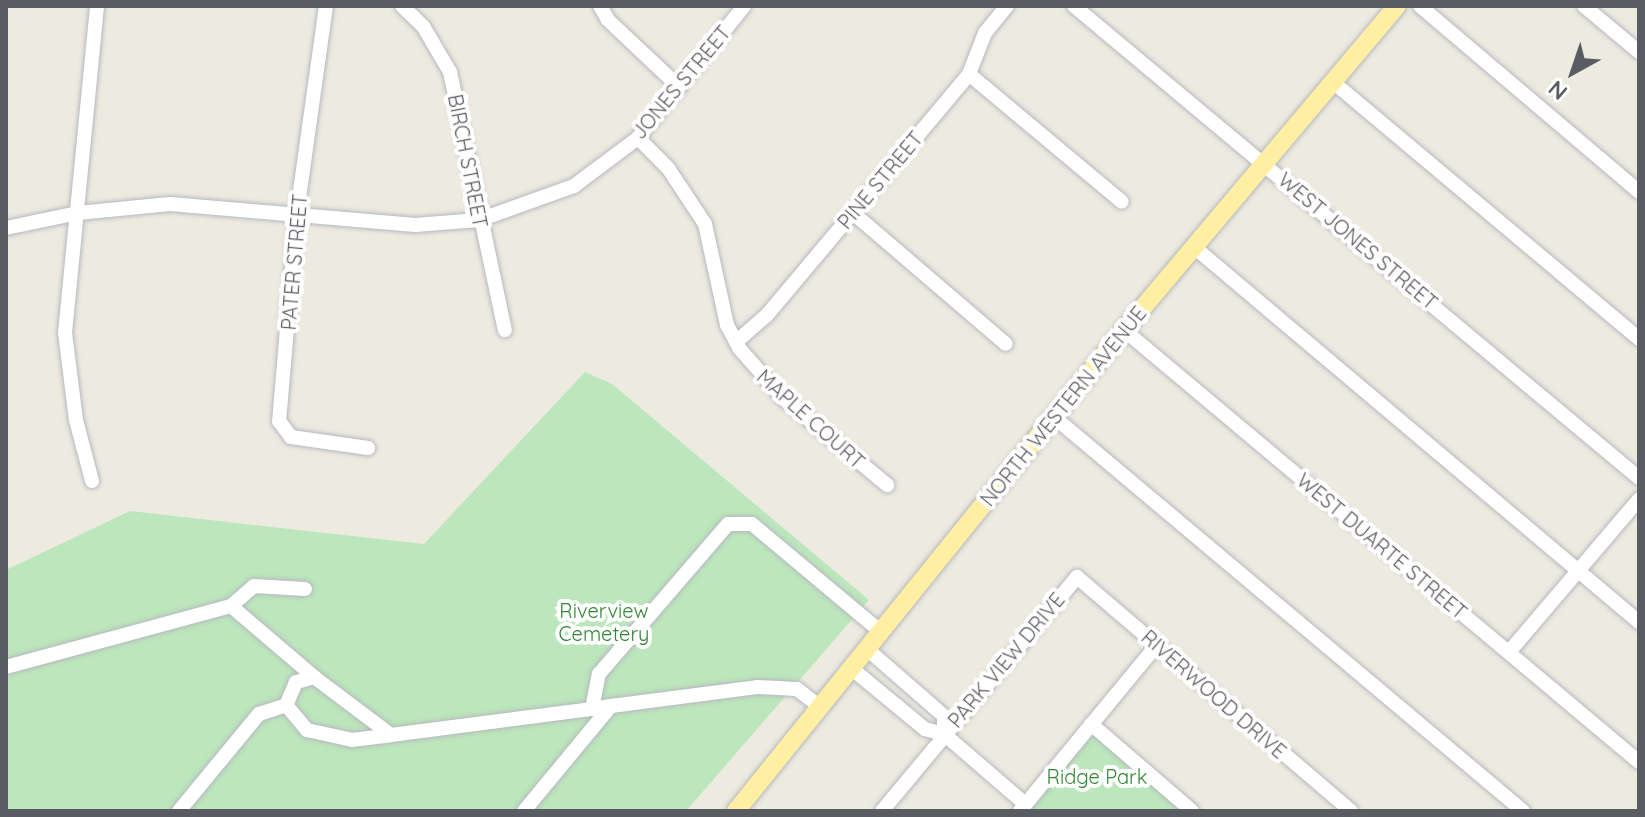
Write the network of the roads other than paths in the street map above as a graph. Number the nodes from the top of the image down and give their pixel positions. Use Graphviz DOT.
graph roads {
  1 [pos="97,6"];
  2 [pos="326,6"];
  3 [pos="402,6"];
  4 [pos="600,6"];
  5 [pos="744,6"];
  6 [pos="1007,6"];
  7 [pos="1074,6"];
  8 [pos="1397,6"];
  9 [pos="1420,6"];
  10 [pos="1584,6"];
  11 [pos="1639,52"];
  12 [pos="969,74"];
  13 [pos="1333,82"];
  14 [pos="677,85"];
  15 [pos="638,138"];
  16 [pos="1264,162"];
  17 [pos="1639,192"];
  18 [pos="1122,202"];
  19 [pos="297,212"];
  20 [pos="78,213"];
  21 [pos="853,213"];
  22 [pos="479,220"];
  23 [pos="6,228"];
  24 [pos="1194,247"];
  25 [pos="505,330"];
  26 [pos="1124,330"];
  27 [pos="1639,339"];
  28 [pos="736,342"];
  29 [pos="1006,344"];
  30 [pos="1054,417"];
  31 [pos="368,448"];
  32 [pos="1639,478"];
  33 [pos="92,481"];
  34 [pos="887,485"];
  35 [pos="1639,499"];
  36 [pos="1578,571"];
  37 [pos="1077,577"];
  38 [pos="305,589"];
  39 [pos="231,606"];
  40 [pos="1639,622"];
  41 [pos="881,632"];
  42 [pos="1157,645"];
  43 [pos="867,649"];
  44 [pos="1509,652"];
  45 [pos="6,667"];
  46 [pos="851,668"];
  47 [pos="314,677"];
  48 [pos="286,705"];
  49 [pos="611,706"];
  50 [pos="820,707"];
  51 [pos="592,709"];
  52 [pos="1091,724"];
  53 [pos="944,734"];
  54 [pos="391,735"];
  55 [pos="1639,762"];
  56 [pos="1023,808"];
  57 [pos="179,811"];
  58 [pos="524,811"];
  59 [pos="736,811"];
  60 [pos="882,811"];
  61 [pos="1192,811"];
  62 [pos="1351,811"];
  63 [pos="1523,811"];
  1 -- 20 [label="street"];
  2 -- 19 [label="street, PATER STREET"];
  3 -- 22 [label="street, BIRCH STREET"];
  4 -- 14 [label="street"];
  5 -- 14 [label="street, JONES STREET"];
  6 -- 12 [label="street, PINE STREET"];
  7 -- 16 [label="street, WEST JONES STREET"];
  8 -- 13 [label="main road, NORTH WESTERN AVENUE"];
  9 -- 17 [label="street"];
  10 -- 11 [label="street"];
  12 -- 18 [label="street"];
  12 -- 21 [label="street, PINE STREET"];
  13 -- 16 [label="main road, NORTH WESTERN AVENUE"];
  13 -- 27 [label="street"];
  14 -- 15 [label="street, JONES STREET"];
  15 -- 22 [label="street, JONES STREET"];
  15 -- 28 [label="street, MAPLE COURT"];
  16 -- 24 [label="main road, NORTH WESTERN AVENUE"];
  16 -- 32 [label="street, WEST JONES STREET"];
  19 -- 20 [label="street, JONES STREET"];
  19 -- 22 [label="street, JONES STREET"];
  19 -- 31 [label="street, PATER STREET"];
  20 -- 23 [label="street, JONES STREET"];
  20 -- 33 [label="street"];
  21 -- 28 [label="street, PINE STREET"];
  21 -- 29 [label="street"];
  22 -- 25 [label="street, BIRCH STREET"];
  24 -- 26 [label="main road, NORTH WESTERN AVENUE"];
  24 -- 36 [label="street"];
  26 -- 30 [label="main road, NORTH WESTERN AVENUE"];
  26 -- 44 [label="street, WEST DUARTE STREET"];
  28 -- 34 [label="street, MAPLE COURT"];
  30 -- 41 [label="main road, NORTH WESTERN AVENUE"];
  30 -- 63 [label="street"];
  35 -- 36 [label="street"];
  36 -- 40 [label="street"];
  36 -- 44 [label="street"];
  37 -- 42 [label="street, RIVERWOOD DRIVE"];
  37 -- 53 [label="street, PARK VIEW DRIVE"];
  38 -- 39 [label="street"];
  39 -- 45 [label="street"];
  39 -- 47 [label="street"];
  41 -- 43 [label="main road, NORTH WESTERN AVENUE"];
  41 -- 51 [label="street"];
  42 -- 52 [label="street"];
  42 -- 62 [label="street, RIVERWOOD DRIVE"];
  43 -- 46 [label="main road, NORTH WESTERN AVENUE"];
  43 -- 53 [label="street"];
  44 -- 55 [label="street, WEST DUARTE STREET"];
  46 -- 50 [label="main road, NORTH WESTERN AVENUE"];
  46 -- 53 [label="street"];
  47 -- 48 [label="street"];
  47 -- 54 [label="street"];
  48 -- 54 [label="street"];
  48 -- 57 [label="street"];
  49 -- 50 [label="street"];
  49 -- 51 [label="street"];
  49 -- 58 [label="street"];
  50 -- 59 [label="main road, NORTH WESTERN AVENUE"];
  51 -- 54 [label="street"];
  52 -- 56 [label="street"];
  52 -- 61 [label="street"];
  53 -- 56 [label="street, PARK VIEW DRIVE"];
  53 -- 60 [label="street"];
}
